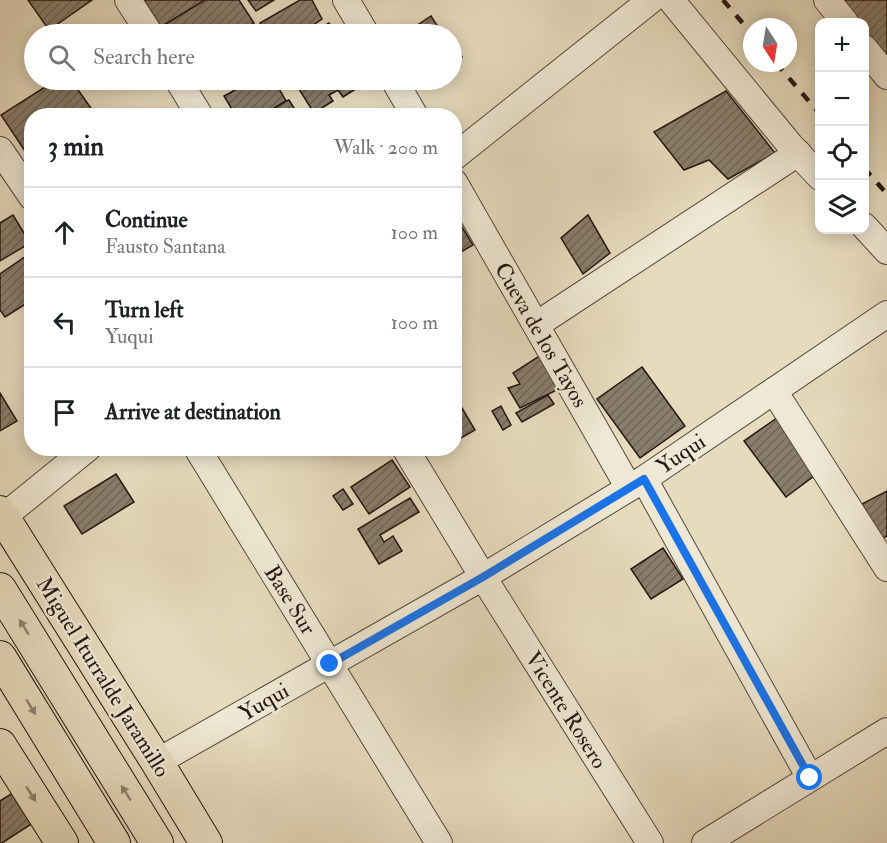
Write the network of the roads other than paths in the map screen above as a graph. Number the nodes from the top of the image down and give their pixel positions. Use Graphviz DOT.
graph roads {
  1 [pos="128,0"];
  2 [pos="346,0"];
  3 [pos="651,0"];
  4 [pos="671,0"];
  5 [pos="827,0"];
  6 [pos="841,18"];
  7 [pos="144,24"];
  8 [pos="360,24"];
  9 [pos="869,54"];
  10 [pos="887,76"];
  11 [pos="184,90"];
  12 [pos="400,90"];
  13 [pos="195,108"];
  14 [pos="410,108"];
  15 [pos="0,150"];
  16 [pos="462,151"];
  17 [pos="798,153"];
  18 [pos="815,172"];
  19 [pos="24,185"];
  20 [pos="462,196"];
  21 [pos="869,231"];
  22 [pos="887,251"];
  23 [pos="887,314"];
  24 [pos="536,325"];
  25 [pos="774,391"];
  26 [pos="78,456"];
  27 [pos="202,456"];
  28 [pos="410,456"];
  29 [pos="636,484"];
  30 [pos="2,514"];
  31 [pos="887,568"];
  32 [pos="483,577"];
  33 [pos="0,589"];
  34 [pos="0,657"];
  35 [pos="330,664"];
  36 [pos="887,731"];
  37 [pos="0,745"];
  38 [pos="157,762"];
  39 [pos="810,778"];
  40 [pos="62,843"];
  41 [pos="114,843"];
  42 [pos="157,843"];
  43 [pos="206,843"];
  44 [pos="440,843"];
  45 [pos="650,843"];
  46 [pos="705,843"];
  1 -- 7 [label="street"];
  2 -- 8 [label="street"];
  3 -- 16 [label="street"];
  4 -- 17 [label="street"];
  5 -- 6 [label="street"];
  9 -- 10 [label="street"];
  11 -- 13 [label="street"];
  12 -- 14 [label="street"];
  15 -- 19 [label="street"];
  17 -- 18 [label="street"];
  17 -- 24 [label="street"];
  20 -- 24 [label="street, Cueva de los Tayos"];
  21 -- 22 [label="street"];
  23 -- 25 [label="street, Yuqui"];
  24 -- 29 [label="street, Cueva de los Tayos"];
  25 -- 29 [label="street, Yuqui"];
  25 -- 31 [label="street"];
  26 -- 30 [label="street"];
  27 -- 35 [label="street, Base Sur"];
  28 -- 32 [label="street, Vicente Rosero"];
  29 -- 32 [label="street, Yuqui"];
  29 -- 39 [label="street, Cueva de los Tayos"];
  30 -- 38 [label="main road, Miguel Iturralde Jaramillo"];
  32 -- 35 [label="street, Yuqui"];
  32 -- 45 [label="street, Vicente Rosero"];
  42 -- 33 [label="main road, Miguel Iturralde Jaramillo, one-way"];
  34 -- 41 [label="main road, one-way"];
  35 -- 38 [label="street, Yuqui"];
  35 -- 44 [label="street, Base Sur"];
  36 -- 39 [label="street"];
  37 -- 40 [label="main road, one-way"];
  38 -- 43 [label="main road, Miguel Iturralde Jaramillo"];
  39 -- 46 [label="street"];
}
